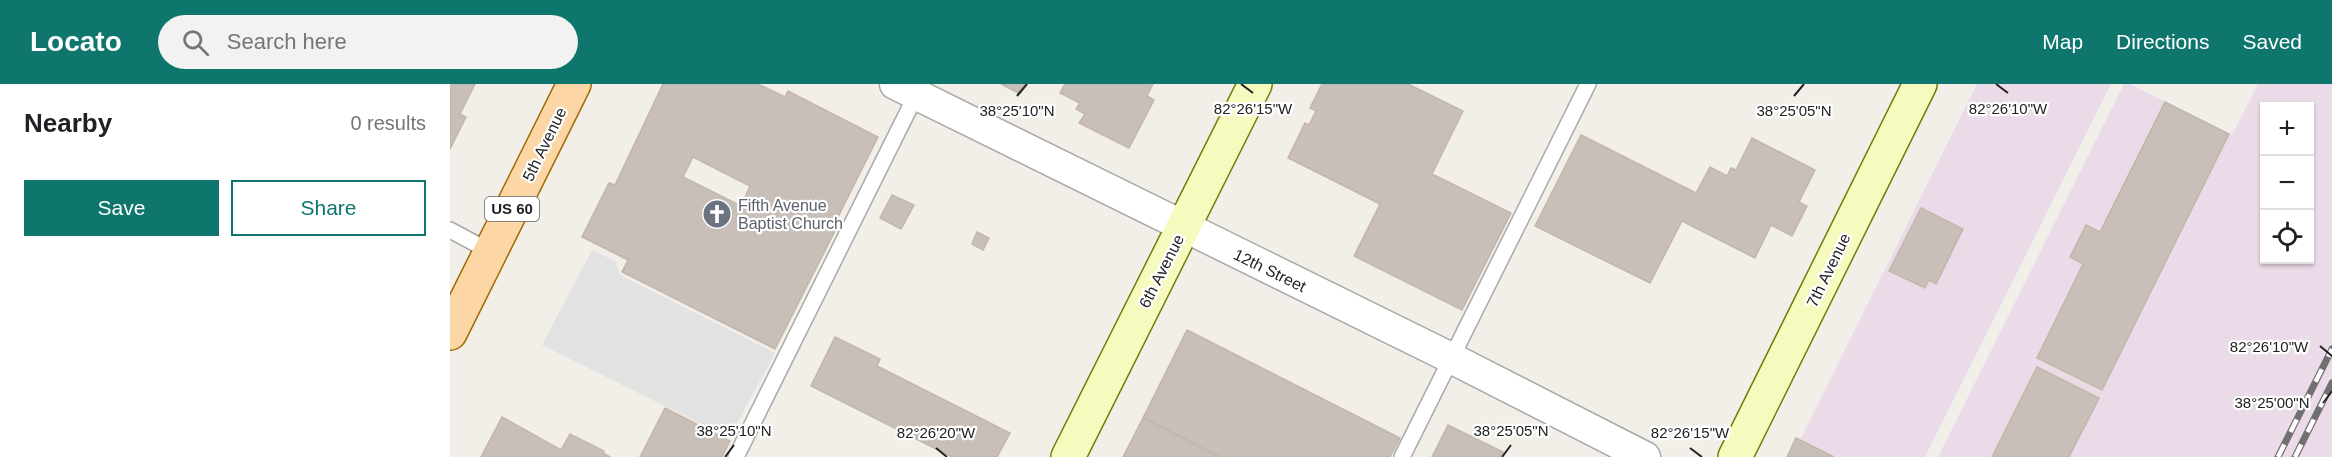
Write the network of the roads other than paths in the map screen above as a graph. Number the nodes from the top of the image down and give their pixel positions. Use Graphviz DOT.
graph roads {
  1 [pos="574,84"];
  2 [pos="1255,84"];
  3 [pos="1588,84"];
  4 [pos="1920,84"];
  5 [pos="911,88"];
  6 [pos="1183,227"];
  7 [pos="450,230"];
  8 [pos="490,252"];
  9 [pos="450,333"];
  10 [pos="1451,358"];
  11 [pos="736,457"];
  12 [pos="1068,457"];
  13 [pos="1402,457"];
  14 [pos="1645,457"];
  15 [pos="1735,457"];
  1 -- 8 [label="main road, 5th Avenue / US 60"];
  2 -- 6 [label="street, 6th Avenue"];
  3 -- 10 [label="lane"];
  4 -- 15 [label="street, 7th Avenue"];
  5 -- 6 [label="street, 12th Street"];
  5 -- 11 [label="lane"];
  6 -- 10 [label="street, 12th Street"];
  6 -- 12 [label="street, 6th Avenue"];
  7 -- 8 [label="lane"];
  8 -- 9 [label="main road, 5th Avenue / US 60"];
  10 -- 13 [label="lane"];
  10 -- 14 [label="street, 12th Street"];
}
